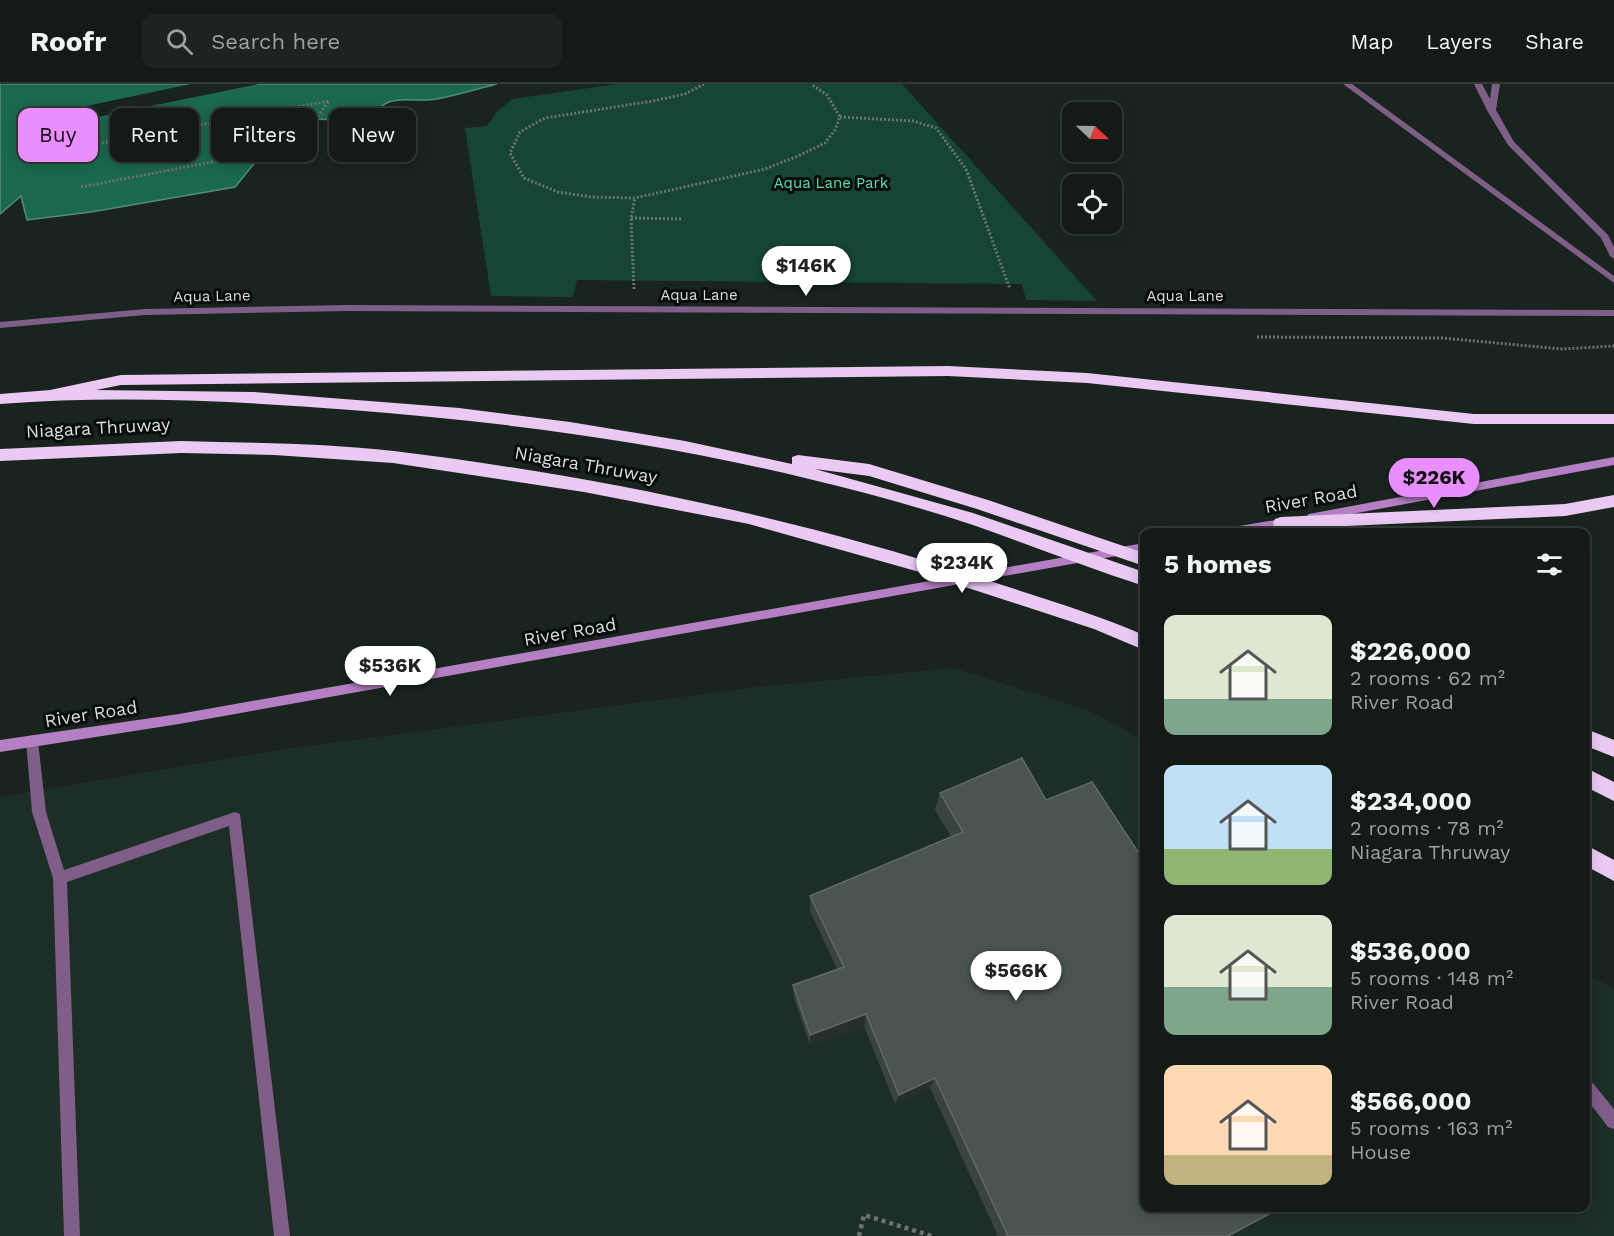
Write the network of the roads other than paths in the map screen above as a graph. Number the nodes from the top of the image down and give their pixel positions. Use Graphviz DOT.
graph roads {
  1 [pos="1347,84"];
  2 [pos="1478,84"];
  3 [pos="1496,84"];
  4 [pos="1492,112"];
  5 [pos="1614,256"];
  6 [pos="1614,280"];
  7 [pos="1614,313"];
  8 [pos="0,325"];
  9 [pos="50,395"];
  10 [pos="0,399"];
  11 [pos="1614,419"];
  12 [pos="656,442"];
  13 [pos="0,455"];
  14 [pos="1614,461"];
  15 [pos="1614,501"];
  16 [pos="1281,523"];
  17 [pos="1250,528"];
  18 [pos="1140,548"];
  19 [pos="1140,559"];
  20 [pos="1140,578"];
  21 [pos="1140,641"];
  22 [pos="1590,739"];
  23 [pos="32,741"];
  24 [pos="0,746"];
  25 [pos="1614,749"];
  26 [pos="1590,779"];
  27 [pos="1614,792"];
  28 [pos="1590,857"];
  29 [pos="1614,871"];
  30 [pos="60,878"];
  31 [pos="1590,1091"];
  32 [pos="1614,1121"];
  33 [pos="72,1236"];
  34 [pos="282,1236"];
  1 -- 6 [label="street"];
  2 -- 4 [label="street"];
  3 -- 4 [label="street"];
  4 -- 5 [label="street"];
  7 -- 8 [label="street, Aqua Lane"];
  9 -- 10 [label="highway, Niagara Thruway"];
  9 -- 11 [label="highway"];
  9 -- 12 [label="highway, Niagara Thruway"];
  12 -- 19 [label="highway"];
  12 -- 20 [label="highway, Niagara Thruway"];
  13 -- 21 [label="highway, Niagara Thruway"];
  14 -- 16 [label="main road, River Road"];
  15 -- 16 [label="highway"];
  16 -- 17 [label="main road, River Road"];
  18 -- 23 [label="main road, River Road"];
  22 -- 25 [label="highway"];
  23 -- 24 [label="main road, River Road"];
  23 -- 30 [label="street"];
  26 -- 27 [label="highway"];
  28 -- 29 [label="highway"];
  30 -- 33 [label="street"];
  30 -- 34 [label="street"];
  31 -- 32 [label="street"];
}
